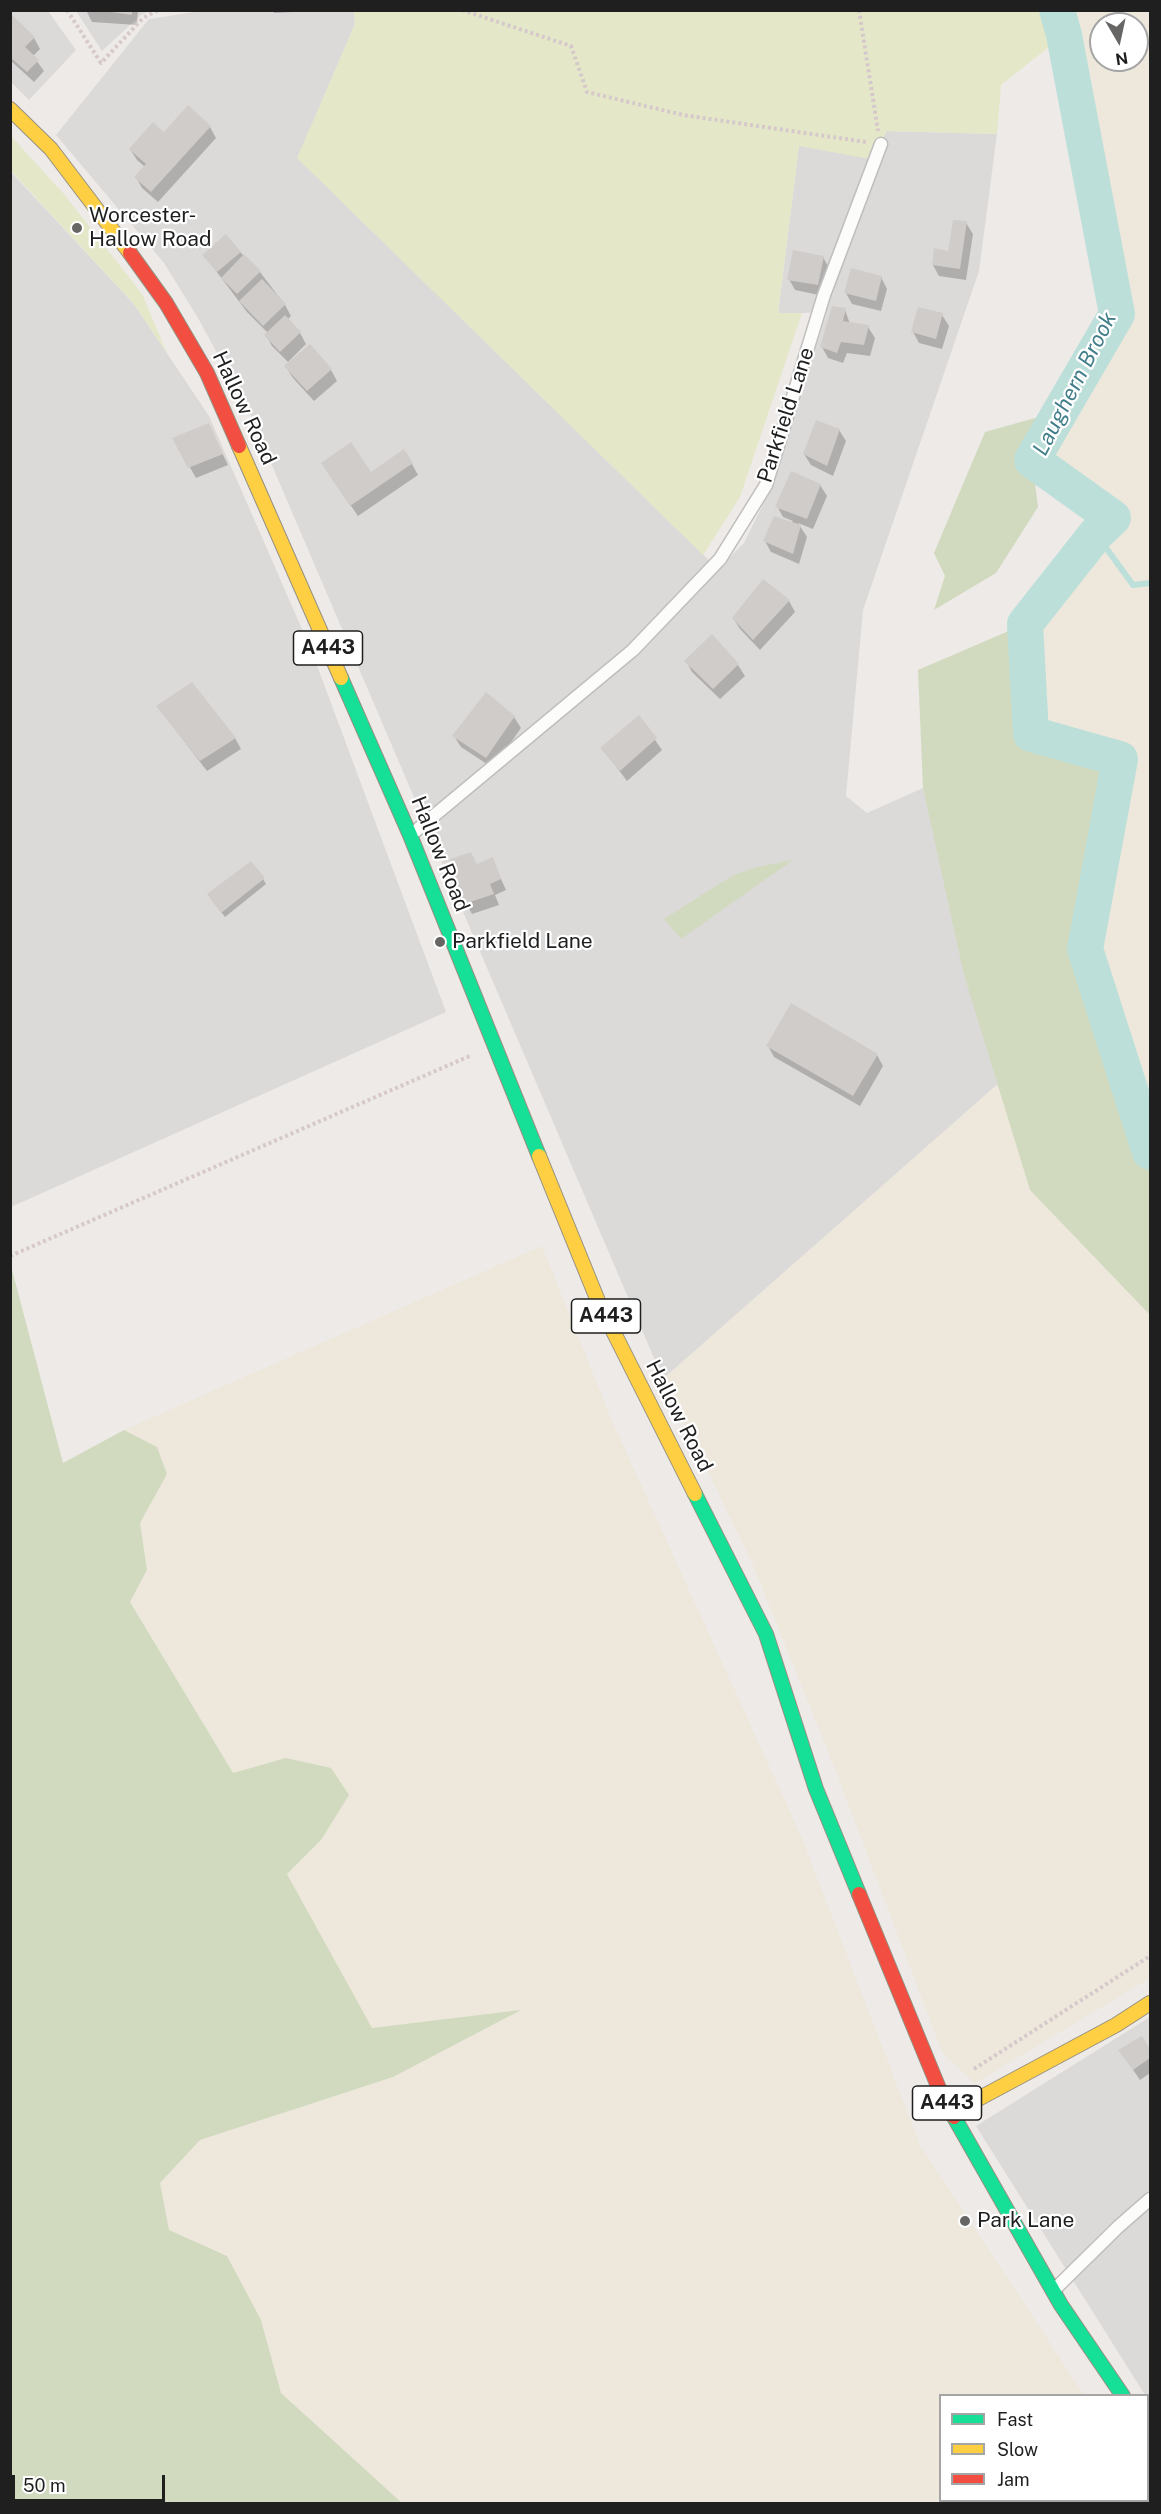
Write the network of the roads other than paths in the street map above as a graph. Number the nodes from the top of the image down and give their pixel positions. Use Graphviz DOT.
graph roads {
  1 [pos="10,109"];
  2 [pos="880,144"];
  3 [pos="410,836"];
  4 [pos="1150,2003"];
  5 [pos="952,2113"];
  6 [pos="1150,2199"];
  7 [pos="1053,2291"];
  8 [pos="1122,2394"];
  1 -- 3 [label="main road, Hallow Road / A443"];
  2 -- 3 [label="lane, Parkfield Lane"];
  3 -- 5 [label="main road, Hallow Road / A443"];
  4 -- 5 [label="main road"];
  5 -- 7 [label="main road, A443"];
  6 -- 7 [label="lane"];
  7 -- 8 [label="main road, A443"];
}
